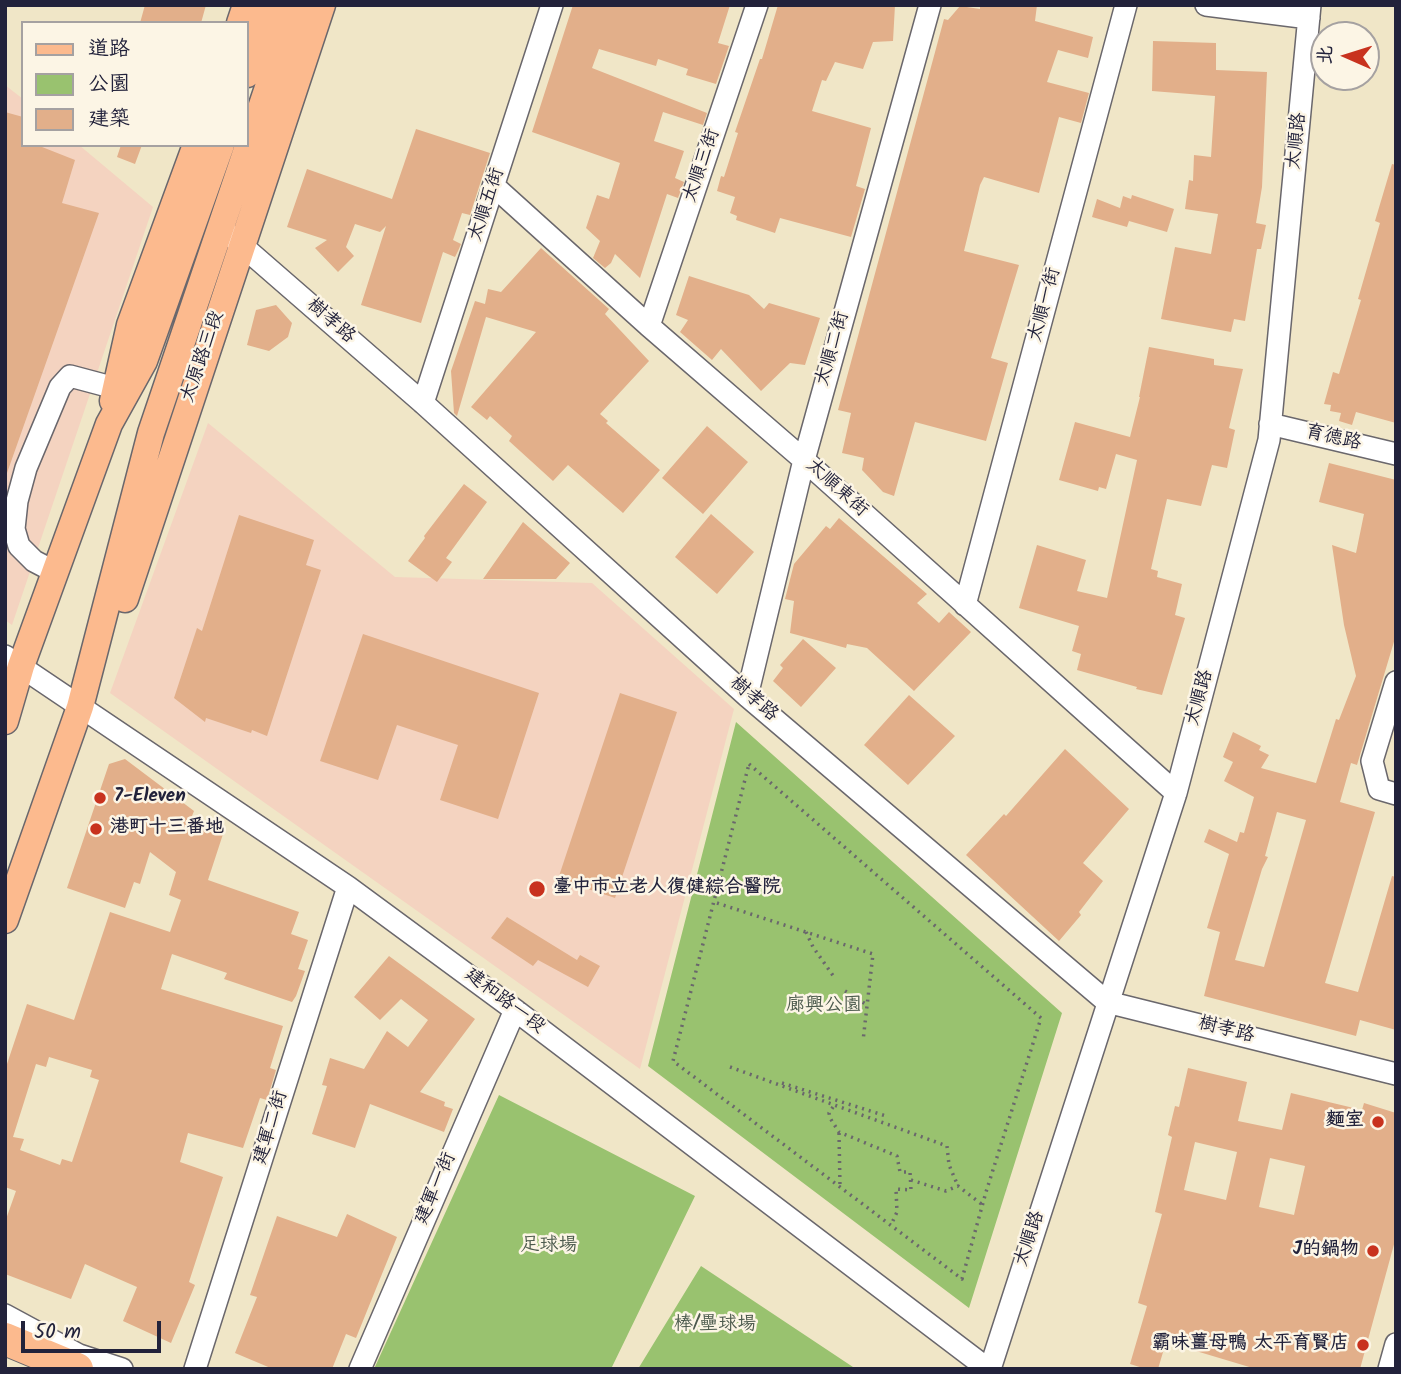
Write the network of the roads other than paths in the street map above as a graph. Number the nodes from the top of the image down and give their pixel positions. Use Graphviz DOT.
graph roads {
  1 [pos="270,5"];
  2 [pos="296,5"];
  3 [pos="322,5"];
  4 [pos="552,5"];
  5 [pos="757,5"];
  6 [pos="930,5"];
  7 [pos="1126,5"];
  8 [pos="1206,5"];
  9 [pos="1310,12"];
  10 [pos="248,71"];
  11 [pos="196,147"];
  12 [pos="220,147"];
  13 [pos="495,187"];
  14 [pos="185,211"];
  15 [pos="231,237"];
  16 [pos="649,327"];
  17 [pos="115,388"];
  18 [pos="423,403"];
  19 [pos="109,424"];
  20 [pos="1270,424"];
  21 [pos="1396,454"];
  22 [pos="804,460"];
  23 [pos="55,572"];
  24 [pos="965,605"];
  25 [pos="13,661"];
  26 [pos="1396,682"];
  27 [pos="747,696"];
  28 [pos="80,707"];
  29 [pos="5,722"];
  30 [pos="1176,793"];
  31 [pos="1396,794"];
  32 [pos="348,887"];
  33 [pos="5,920"];
  34 [pos="1107,1002"];
  35 [pos="515,1010"];
  36 [pos="1396,1074"];
  37 [pos="5,1315"];
  38 [pos="5,1339"];
  39 [pos="77,1369"];
  40 [pos="122,1369"];
  41 [pos="195,1369"];
  42 [pos="360,1369"];
  43 [pos="989,1369"];
  1 -- 10 [label="main road"];
  2 -- 15 [label="main road, 太原路三段"];
  3 -- 15 [label="main road, 太原路三段"];
  4 -- 13 [label="street, 太順五街"];
  5 -- 16 [label="street, 太順三街"];
  6 -- 22 [label="street, 太順二街"];
  7 -- 24 [label="street, 太順一街"];
  8 -- 9 [label="street"];
  9 -- 20 [label="street, 太順路"];
  11 -- 14 [label="main road"];
  12 -- 14 [label="main road"];
  13 -- 16 [label="street, 太順東街"];
  13 -- 18 [label="street, 太順五街"];
  14 -- 15 [label="street, 樹孝路"];
  14 -- 17 [label="main road"];
  14 -- 19 [label="main road"];
  15 -- 18 [label="street, 樹孝路"];
  15 -- 28 [label="main road, 太原路三段"];
  16 -- 22 [label="street, 太順東街"];
  17 -- 19 [label="main road"];
  17 -- 23 [label="street"];
  18 -- 27 [label="street, 樹孝路"];
  19 -- 23 [label="main road"];
  20 -- 21 [label="street, 育德路"];
  20 -- 30 [label="street, 太順路"];
  22 -- 24 [label="street, 太順東街"];
  22 -- 27 [label="street, 太順二街"];
  23 -- 25 [label="main road"];
  24 -- 30 [label="street, 太順東街"];
  25 -- 28 [label="street, 建和路一段"];
  25 -- 29 [label="main road"];
  26 -- 31 [label="street"];
  27 -- 34 [label="street, 樹孝路"];
  28 -- 32 [label="street, 建和路一段"];
  28 -- 33 [label="main road, 太原路三段"];
  30 -- 34 [label="street, 太順路"];
  32 -- 35 [label="street, 建和路一段"];
  32 -- 41 [label="street, 建軍二街"];
  34 -- 36 [label="street, 樹孝路"];
  34 -- 43 [label="street, 太順路"];
  35 -- 42 [label="street, 建軍一街"];
  35 -- 43 [label="street, 建和路一段"];
  37 -- 40 [label="street"];
  38 -- 39 [label="highway"];
}
